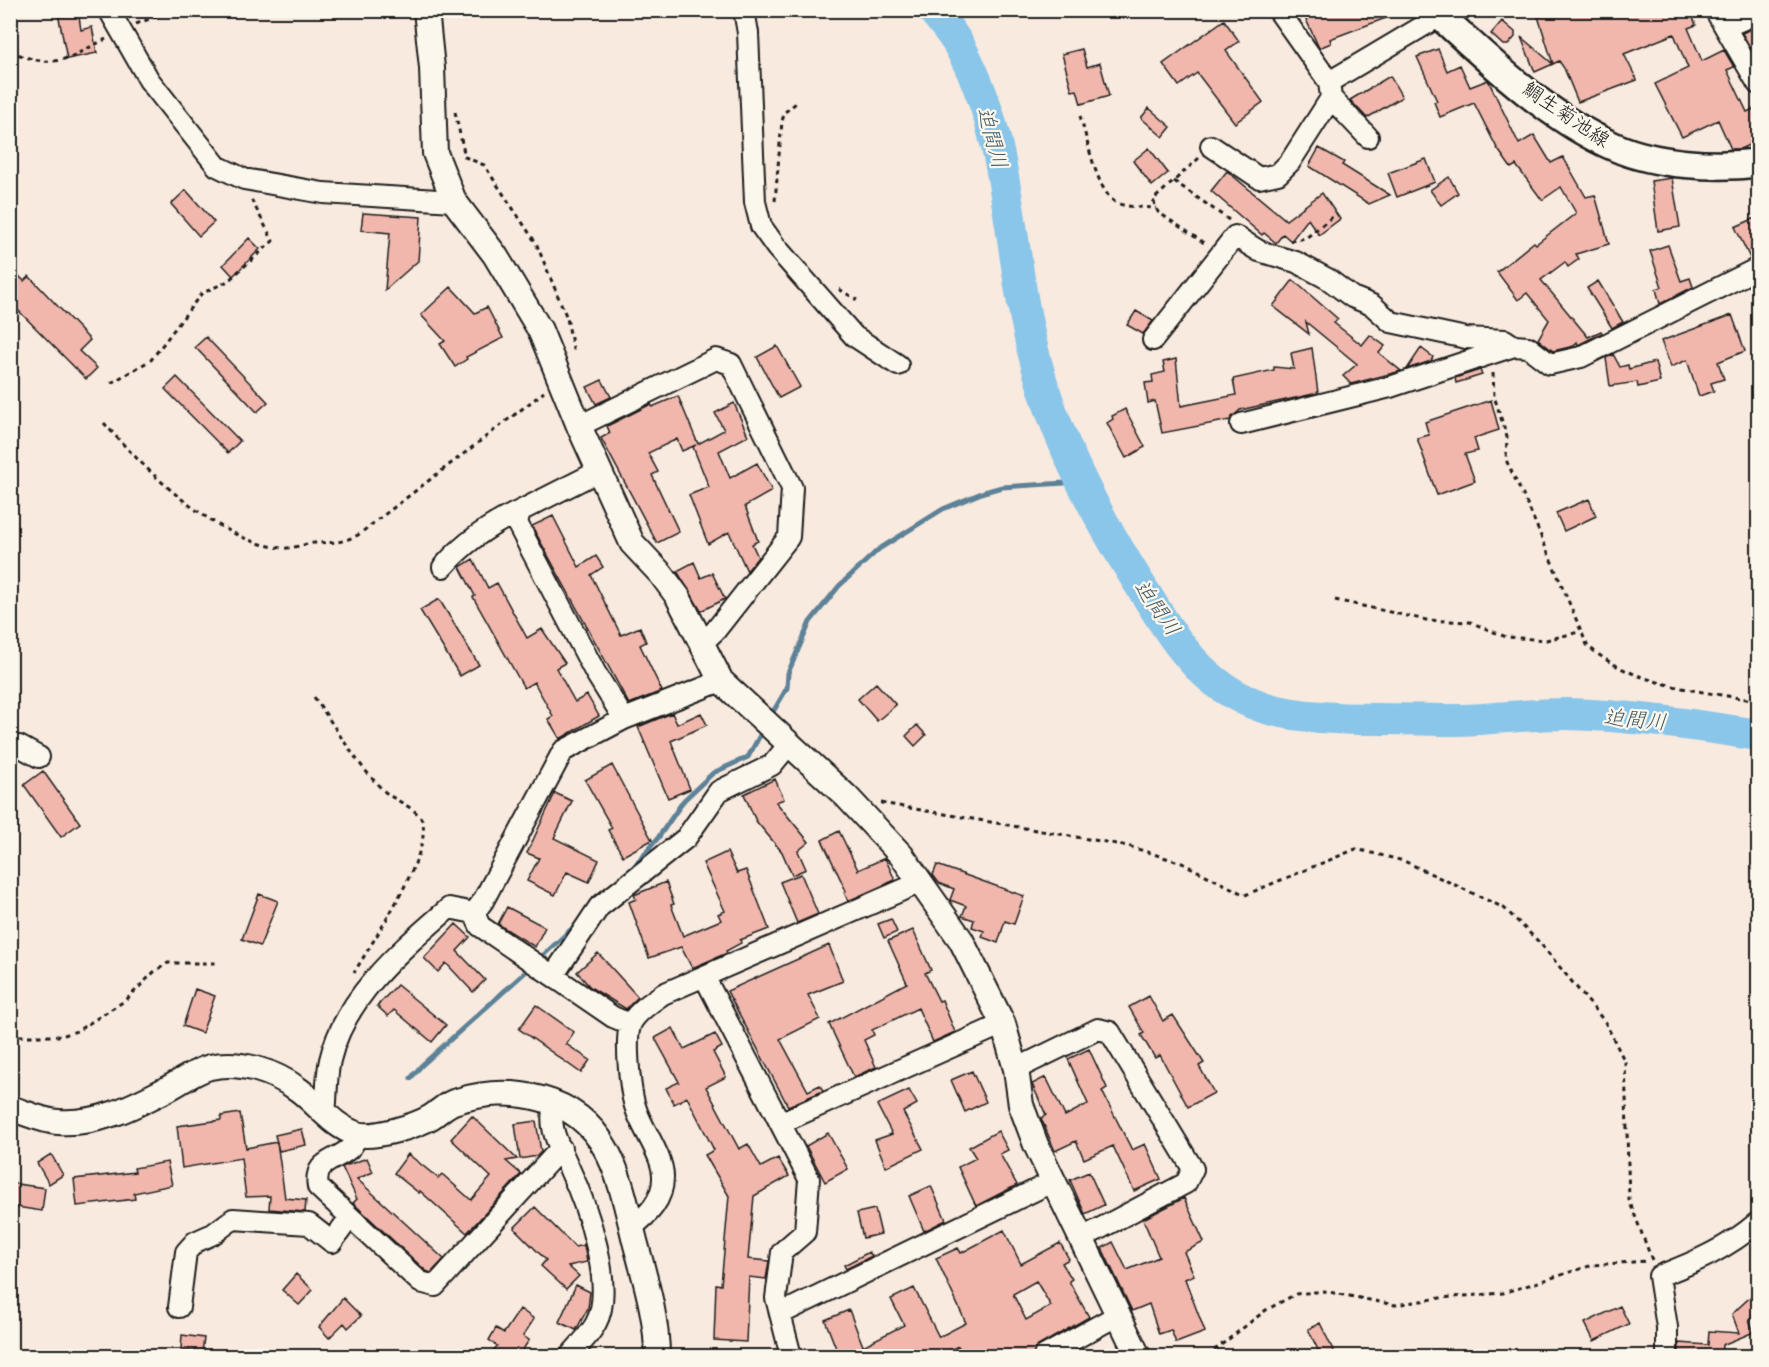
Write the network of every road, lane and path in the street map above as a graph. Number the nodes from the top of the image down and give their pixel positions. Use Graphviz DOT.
graph roads {
  1 [pos="109,10"];
  2 [pos="161,10"];
  3 [pos="426,10"];
  4 [pos="744,10"];
  5 [pos="1278,10"];
  6 [pos="1443,12"];
  7 [pos="1758,13"];
  8 [pos="1720,19"];
  9 [pos="121,30"];
  10 [pos="10,51"];
  11 [pos="1758,84"];
  12 [pos="1330,90"];
  13 [pos="796,103"];
  14 [pos="455,108"];
  15 [pos="1080,116"];
  16 [pos="1368,137"];
  17 [pos="1212,146"];
  18 [pos="1758,163"];
  19 [pos="244,179"];
  20 [pos="1174,181"];
  21 [pos="454,201"];
  22 [pos="775,205"];
  23 [pos="1156,208"];
  24 [pos="1332,217"];
  25 [pos="1237,225"];
  26 [pos="1285,242"];
  27 [pos="1221,254"];
  28 [pos="1758,268"];
  29 [pos="832,285"];
  30 [pos="857,300"];
  31 [pos="1153,340"];
  32 [pos="567,345"];
  33 [pos="1514,346"];
  34 [pos="898,365"];
  35 [pos="1494,371"];
  36 [pos="560,380"];
  37 [pos="111,383"];
  38 [pos="104,423"];
  39 [pos="1241,424"];
  40 [pos="579,426"];
  41 [pos="599,471"];
  42 [pos="520,511"];
  43 [pos="443,567"];
  44 [pos="1335,600"];
  45 [pos="1580,632"];
  46 [pos="701,644"];
  47 [pos="721,681"];
  48 [pos="314,697"];
  49 [pos="1758,701"];
  50 [pos="624,720"];
  51 [pos="790,743"];
  52 [pos="10,747"];
  53 [pos="39,757"];
  54 [pos="847,797"];
  55 [pos="921,882"];
  56 [pos="474,913"];
  57 [pos="219,963"];
  58 [pos="553,976"];
  59 [pos="704,976"];
  60 [pos="351,978"];
  61 [pos="630,1024"];
  62 [pos="1003,1024"];
  63 [pos="10,1036"];
  64 [pos="1016,1069"];
  65 [pos="554,1102"];
  66 [pos="10,1108"];
  67 [pos="325,1115"];
  68 [pos="780,1123"];
  69 [pos="358,1134"];
  70 [pos="561,1148"];
  71 [pos="1054,1181"];
  72 [pos="350,1217"];
  73 [pos="1758,1222"];
  74 [pos="632,1227"];
  75 [pos="1082,1238"];
  76 [pos="1656,1268"];
  77 [pos="179,1307"];
  78 [pos="780,1314"];
  79 [pos="1118,1315"];
  80 [pos="1758,1347"];
  81 [pos="570,1356"];
  82 [pos="657,1356"];
  83 [pos="790,1356"];
  84 [pos="1044,1356"];
  85 [pos="1138,1356"];
  86 [pos="1207,1356"];
  87 [pos="1667,1356"];
  88 [pos="1754,1356"];
  1 -- 9 [label="street"];
  2 -- 9 [label="path"];
  3 -- 21 [label="street"];
  4 -- 34 [label="street"];
  5 -- 12 [label="street"];
  6 -- 12 [label="street"];
  6 -- 18 [label="main road, 鯛生菊池線"];
  7 -- 8 [label="street"];
  8 -- 11 [label="street"];
  9 -- 10 [label="path"];
  9 -- 19 [label="street"];
  12 -- 16 [label="street"];
  12 -- 17 [label="street"];
  13 -- 22 [label="path"];
  14 -- 32 [label="path"];
  15 -- 23 [label="path"];
  17 -- 20 [label="path"];
  19 -- 21 [label="street"];
  19 -- 37 [label="path"];
  20 -- 23 [label="path"];
  20 -- 25 [label="path"];
  21 -- 36 [label="street"];
  23 -- 27 [label="path"];
  24 -- 26 [label="path"];
  27 -- 31 [label="street"];
  27 -- 33 [label="street"];
  28 -- 33 [label="street"];
  29 -- 30 [label="path"];
  33 -- 39 [label="street"];
  35 -- 45 [label="path"];
  36 -- 38 [label="path"];
  36 -- 40 [label="street"];
  40 -- 41 [label="street"];
  40 -- 46 [label="street"];
  41 -- 42 [label="street"];
  41 -- 46 [label="street"];
  42 -- 43 [label="street"];
  42 -- 50 [label="street"];
  44 -- 45 [label="path"];
  45 -- 49 [label="path"];
  46 -- 47 [label="street"];
  47 -- 50 [label="street"];
  47 -- 51 [label="street"];
  48 -- 60 [label="path"];
  50 -- 56 [label="street"];
  51 -- 54 [label="street"];
  51 -- 58 [label="street"];
  52 -- 53 [label="street"];
  54 -- 55 [label="street"];
  54 -- 76 [label="path"];
  55 -- 59 [label="street"];
  55 -- 62 [label="street"];
  56 -- 58 [label="street"];
  56 -- 67 [label="street"];
  57 -- 63 [label="path"];
  58 -- 61 [label="street"];
  59 -- 61 [label="street"];
  59 -- 68 [label="street"];
  61 -- 74 [label="street"];
  62 -- 64 [label="street"];
  62 -- 68 [label="street"];
  64 -- 71 [label="street"];
  64 -- 75 [label="street"];
  65 -- 69 [label="street"];
  65 -- 70 [label="street"];
  65 -- 74 [label="street"];
  66 -- 67 [label="street"];
  67 -- 69 [label="street"];
  68 -- 78 [label="street"];
  69 -- 72 [label="street"];
  70 -- 72 [label="street"];
  70 -- 81 [label="street"];
  71 -- 75 [label="street"];
  71 -- 78 [label="street"];
  72 -- 77 [label="street"];
  73 -- 76 [label="street"];
  74 -- 82 [label="street"];
  75 -- 79 [label="street"];
  76 -- 86 [label="path"];
  76 -- 87 [label="street"];
  78 -- 83 [label="street"];
  79 -- 84 [label="street"];
  79 -- 85 [label="street"];
  80 -- 88 [label="path"];
}
